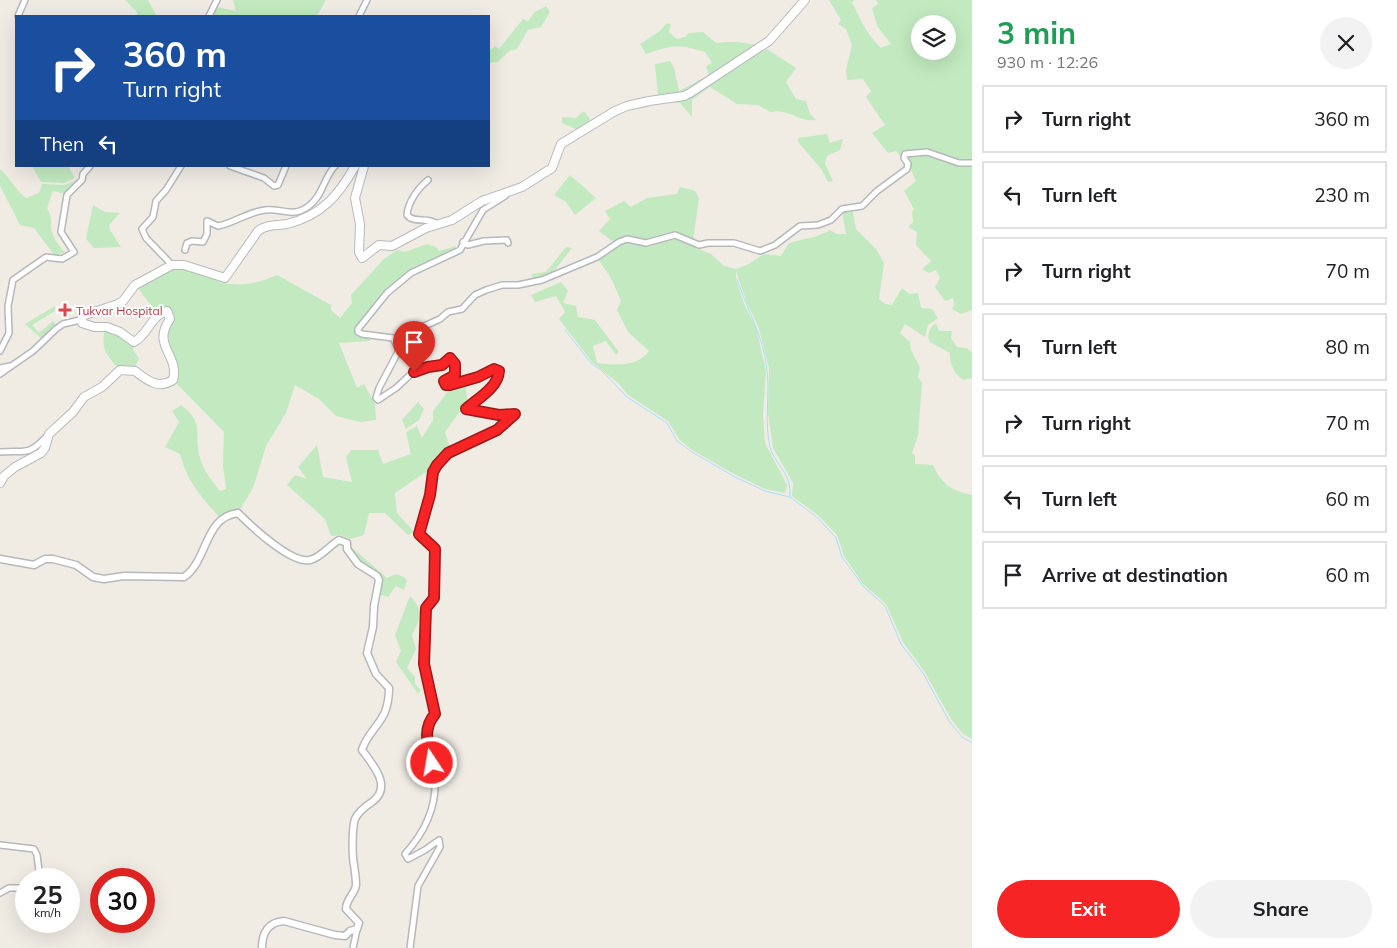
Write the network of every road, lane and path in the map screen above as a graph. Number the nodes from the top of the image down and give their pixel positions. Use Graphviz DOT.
graph roads {
  1 [pos="25,0"];
  2 [pos="216,0"];
  3 [pos="367,0"];
  4 [pos="804,0"];
  5 [pos="18,15"];
  6 [pos="209,15"];
  7 [pos="360,15"];
  8 [pos="972,163"];
  9 [pos="89,167"];
  10 [pos="180,167"];
  11 [pos="232,167"];
  12 [pos="286,167"];
  13 [pos="334,167"];
  14 [pos="354,167"];
  15 [pos="364,167"];
  16 [pos="428,180"];
  17 [pos="513,190"];
  18 [pos="438,224"];
  19 [pos="464,242"];
  20 [pos="508,243"];
  21 [pos="185,250"];
  22 [pos="172,265"];
  23 [pos="80,320"];
  24 [pos="399,350"];
  25 [pos="0,351"];
  26 [pos="11,366"];
  27 [pos="0,368"];
  28 [pos="0,374"];
  29 [pos="49,434"];
  30 [pos="0,452"];
  31 [pos="0,483"];
  32 [pos="0,559"];
  33 [pos="0,845"];
  34 [pos="39,868"];
  35 [pos="15,888"];
  36 [pos="0,894"];
  37 [pos="357,929"];
  38 [pos="262,948"];
  39 [pos="353,948"];
  40 [pos="410,948"];
  1 -- 5 [label="street"];
  2 -- 6 [label="street"];
  3 -- 7 [label="street"];
  4 -- 17 [label="main road"];
  8 -- 24 [label="street"];
  9 -- 25 [label="street"];
  10 -- 22 [label="street"];
  11 -- 12 [label="street"];
  13 -- 21 [label="street"];
  14 -- 22 [label="main road"];
  15 -- 18 [label="main road"];
  16 -- 18 [label="street"];
  17 -- 18 [label="main road"];
  17 -- 19 [label="street"];
  19 -- 20 [label="street"];
  19 -- 24 [label="street"];
  22 -- 23 [label="main road"];
  23 -- 26 [label="street"];
  23 -- 29 [label="main road"];
  24 -- 40 [label="street"];
  26 -- 27 [label="street"];
  26 -- 28 [label="street"];
  29 -- 30 [label="street"];
  29 -- 31 [label="main road"];
  32 -- 37 [label="street"];
  33 -- 34 [label="street"];
  35 -- 36 [label="street"];
  37 -- 38 [label="street"];
  37 -- 39 [label="street"];
}
